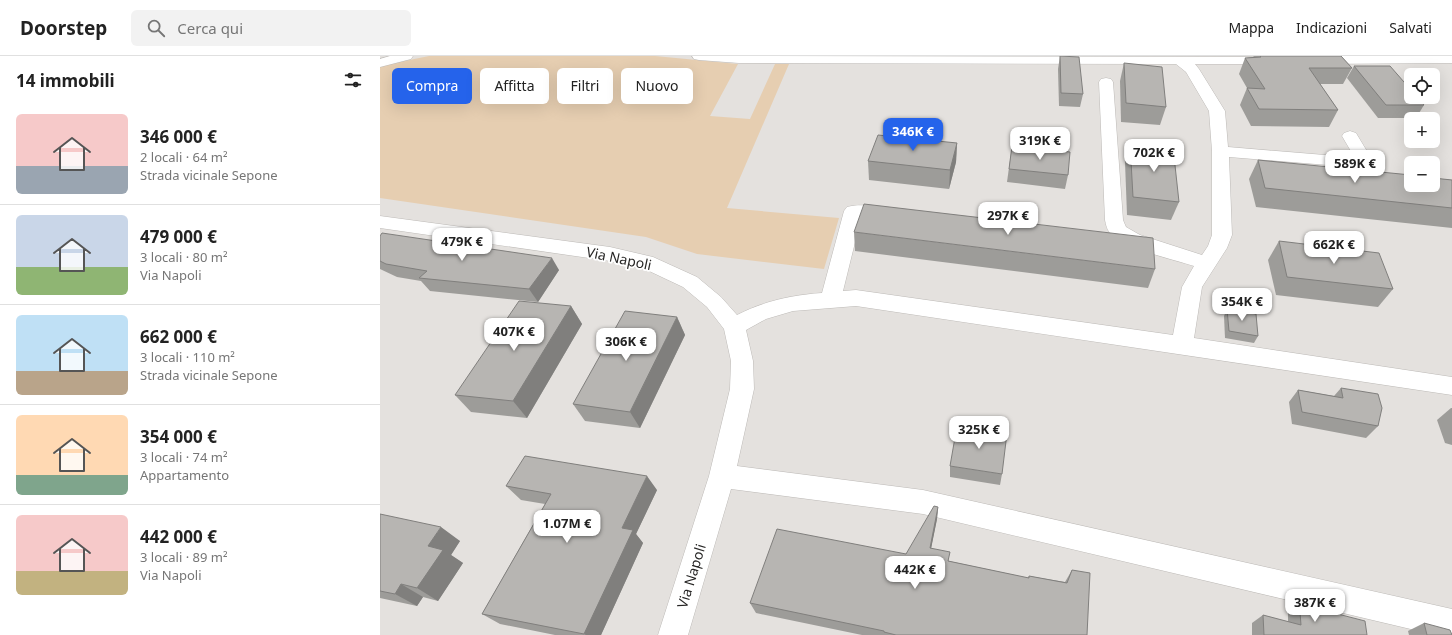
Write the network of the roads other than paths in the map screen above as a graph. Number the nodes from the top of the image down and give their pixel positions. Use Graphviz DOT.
graph roads {
  1 [pos="406,56"];
  2 [pos="699,56"];
  3 [pos="1452,59"];
  4 [pos="1283,60"];
  5 [pos="1299,60"];
  6 [pos="1181,61"];
  7 [pos="380,63"];
  8 [pos="1106,82"];
  9 [pos="1350,136"];
  10 [pos="1220,151"];
  11 [pos="909,217"];
  12 [pos="380,222"];
  13 [pos="1125,234"];
  14 [pos="1104,238"];
  15 [pos="1206,263"];
  16 [pos="831,299"];
  17 [pos="734,327"];
  18 [pos="1182,345"];
  19 [pos="1452,386"];
  20 [pos="722,476"];
  21 [pos="1452,624"];
  22 [pos="673,635"];
  1 -- 7 [label="street"];
  2 -- 6 [label="street"];
  3 -- 5 [label="street"];
  4 -- 6 [label="street"];
  6 -- 10 [label="street"];
  8 -- 13 [label="street"];
  9 -- 10 [label="street"];
  10 -- 15 [label="street"];
  11 -- 16 [label="street"];
  12 -- 17 [label="street, Via Napoli"];
  13 -- 14 [label="street"];
  13 -- 15 [label="street"];
  15 -- 18 [label="street"];
  16 -- 17 [label="street"];
  16 -- 18 [label="street"];
  17 -- 20 [label="street, Via Napoli"];
  18 -- 19 [label="street"];
  20 -- 21 [label="street"];
  20 -- 22 [label="street, Via Napoli"];
}
